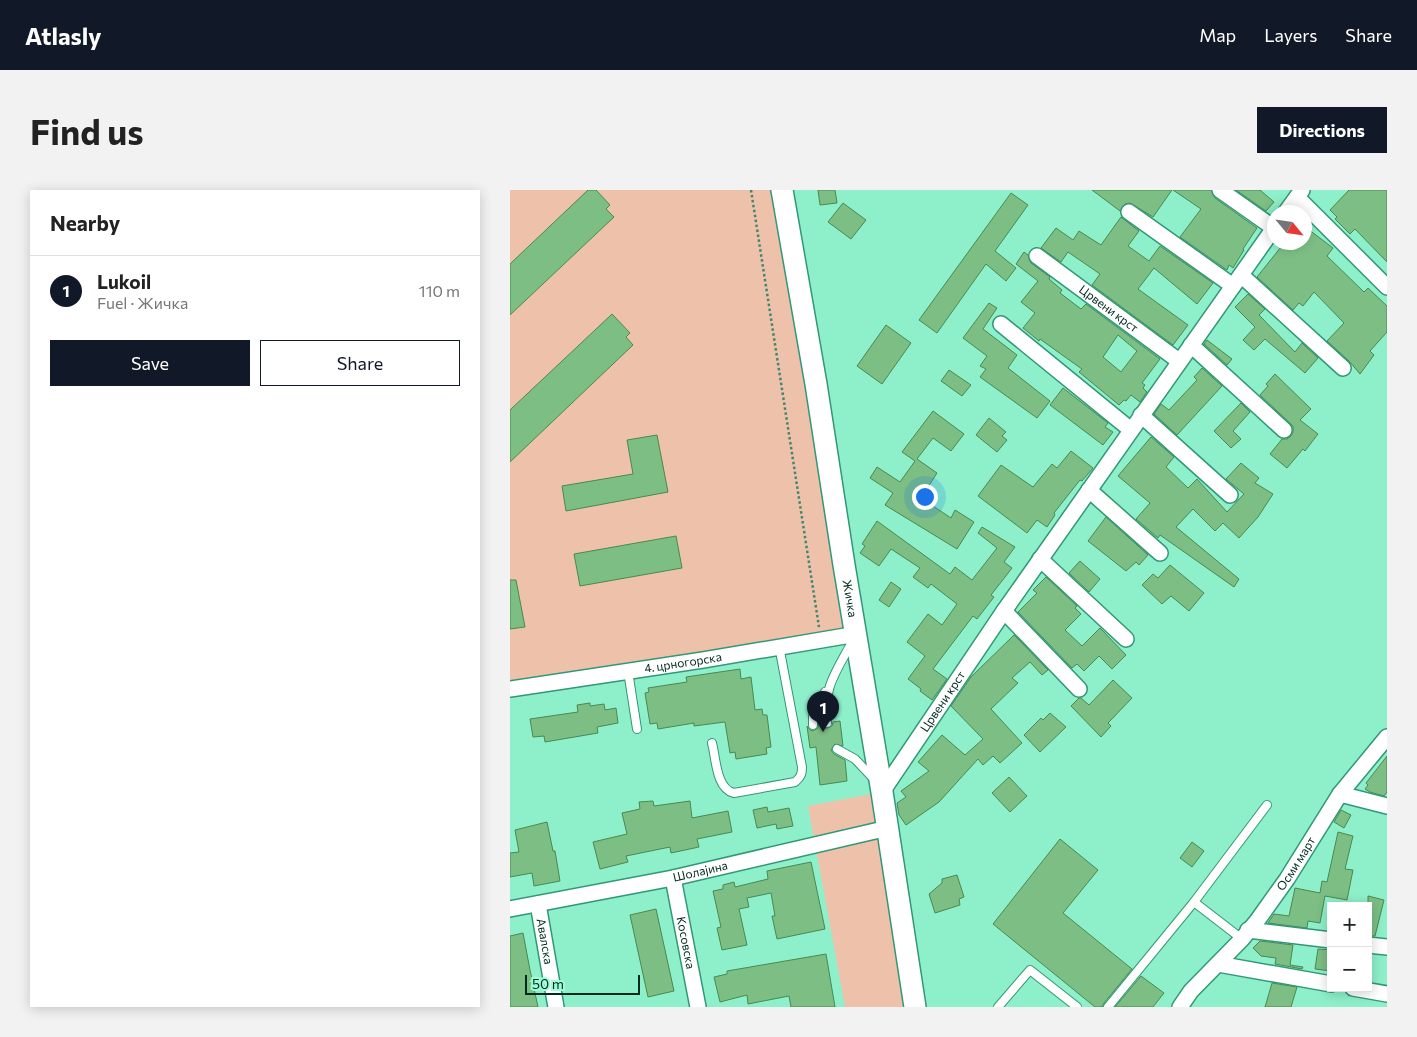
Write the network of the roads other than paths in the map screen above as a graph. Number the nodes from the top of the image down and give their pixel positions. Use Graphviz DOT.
graph roads {
  1 [pos="782,190"];
  2 [pos="1220,190"];
  3 [pos="1300,194"];
  4 [pos="1291,205"];
  5 [pos="1129,212"];
  6 [pos="1267,223"];
  7 [pos="1267,238"];
  8 [pos="1037,256"];
  9 [pos="1237,280"];
  10 [pos="1387,287"];
  11 [pos="1001,324"];
  12 [pos="1191,344"];
  13 [pos="1179,361"];
  14 [pos="1343,368"];
  15 [pos="1141,415"];
  16 [pos="1131,430"];
  17 [pos="1284,430"];
  18 [pos="1089,490"];
  19 [pos="1230,495"];
  20 [pos="1160,553"];
  21 [pos="1040,559"];
  22 [pos="1004,611"];
  23 [pos="856,634"];
  24 [pos="1126,639"];
  25 [pos="779,646"];
  26 [pos="628,671"];
  27 [pos="829,684"];
  28 [pos="510,689"];
  29 [pos="1079,689"];
  30 [pos="827,723"];
  31 [pos="813,725"];
  32 [pos="637,729"];
  33 [pos="1387,737"];
  34 [pos="712,743"];
  35 [pos="837,750"];
  36 [pos="882,792"];
  37 [pos="1340,794"];
  38 [pos="1267,805"];
  39 [pos="1387,806"];
  40 [pos="888,828"];
  41 [pos="673,878"];
  42 [pos="1194,902"];
  43 [pos="538,904"];
  44 [pos="510,909"];
  45 [pos="1245,935"];
  46 [pos="1327,940"];
  47 [pos="1372,945"];
  48 [pos="1387,947"];
  49 [pos="1218,964"];
  50 [pos="1327,983"];
  51 [pos="1372,991"];
  52 [pos="1387,994"];
  53 [pos="556,1007"];
  54 [pos="698,1007"];
  55 [pos="916,1007"];
  56 [pos="998,1007"];
  57 [pos="1077,1007"];
  58 [pos="1108,1007"];
  59 [pos="1180,1007"];
  1 -- 23 [label="main road, Жичка"];
  2 -- 6 [label="street, Црвени крст"];
  3 -- 4 [label="street"];
  3 -- 10 [label="street"];
  5 -- 9 [label="street"];
  7 -- 9 [label="street, Црвени крст"];
  8 -- 13 [label="street, Црвени крст"];
  9 -- 12 [label="street, Црвени крст"];
  9 -- 14 [label="street"];
  11 -- 16 [label="street"];
  12 -- 13 [label="street, Црвени крст"];
  12 -- 17 [label="street"];
  13 -- 15 [label="street, Црвени крст"];
  15 -- 16 [label="street, Црвени крст"];
  15 -- 19 [label="street"];
  16 -- 18 [label="street, Црвени крст"];
  18 -- 20 [label="street"];
  18 -- 21 [label="street, Црвени крст"];
  21 -- 22 [label="street, Црвени крст"];
  21 -- 24 [label="street"];
  22 -- 29 [label="street"];
  22 -- 36 [label="street, Црвени крст"];
  23 -- 25 [label="street, 4. црногорска"];
  23 -- 27 [label="lane"];
  23 -- 36 [label="main road, Жичка"];
  25 -- 26 [label="street, 4. црногорска"];
  25 -- 34 [label="lane"];
  26 -- 28 [label="street, 4. црногорска"];
  26 -- 32 [label="lane"];
  27 -- 30 [label="lane"];
  27 -- 31 [label="lane"];
  33 -- 37 [label="street, Осми март"];
  35 -- 36 [label="lane"];
  36 -- 40 [label="main road, Жичка"];
  37 -- 39 [label="street"];
  37 -- 45 [label="street, Осми март"];
  38 -- 42 [label="lane"];
  40 -- 41 [label="street, Шолајина"];
  40 -- 55 [label="main road, Жичка"];
  41 -- 43 [label="street, Шолајина"];
  41 -- 54 [label="street, Косовска"];
  42 -- 45 [label="lane"];
  42 -- 58 [label="lane"];
  43 -- 44 [label="street, Шолајина"];
  43 -- 53 [label="street, Авалска"];
  45 -- 46 [label="street"];
  45 -- 49 [label="street, Осми март"];
  47 -- 48 [label="street"];
  49 -- 50 [label="street"];
  49 -- 59 [label="street, Осми март"];
  51 -- 52 [label="street"];
  56 -- 57 [label="lane"];
}
